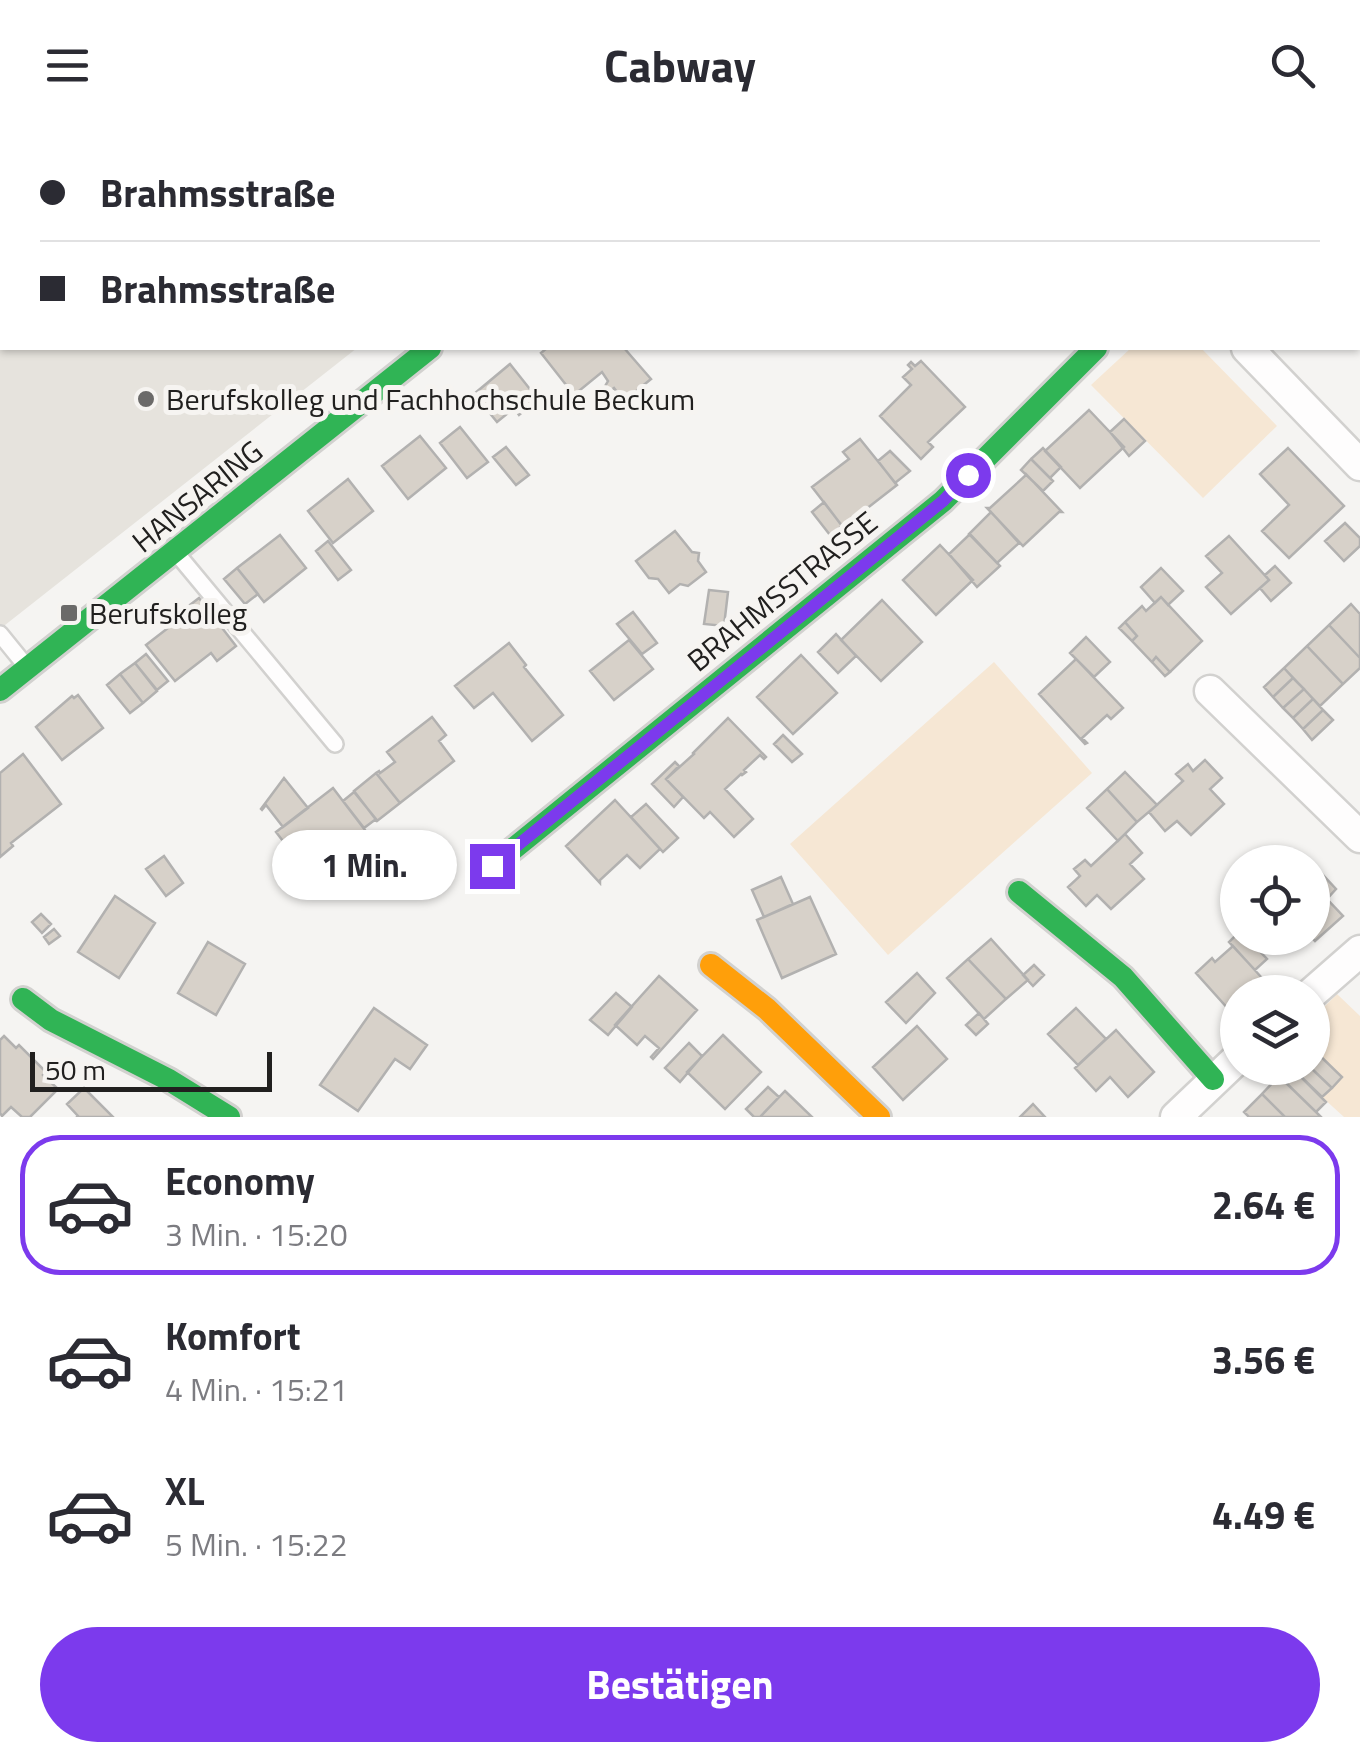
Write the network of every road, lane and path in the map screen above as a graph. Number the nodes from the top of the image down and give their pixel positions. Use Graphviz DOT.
graph roads {
  1 [pos="428,350"];
  2 [pos="1094,350"];
  3 [pos="1249,350"];
  4 [pos="1360,465"];
  5 [pos="175,552"];
  6 [pos="0,634"];
  7 [pos="28,669"];
  8 [pos="0,690"];
  9 [pos="1210,691"];
  10 [pos="335,744"];
  11 [pos="1360,837"];
  12 [pos="492,866"];
  13 [pos="1019,892"];
  14 [pos="1360,951"];
  15 [pos="710,965"];
  16 [pos="1330,977"];
  17 [pos="23,999"];
  18 [pos="1220,1073"];
  19 [pos="1213,1079"];
  20 [pos="229,1117"];
  21 [pos="879,1117"];
  22 [pos="1176,1117"];
  1 -- 5 [label="street, HANSARING"];
  2 -- 12 [label="street, BRAHMSSTRASSE"];
  3 -- 4 [label="street"];
  5 -- 7 [label="street, HANSARING"];
  5 -- 10 [label="lane"];
  6 -- 7 [label="lane"];
  7 -- 8 [label="street, HANSARING"];
  9 -- 11 [label="street"];
  13 -- 19 [label="street"];
  14 -- 16 [label="street"];
  15 -- 21 [label="street"];
  17 -- 20 [label="street"];
  18 -- 19 [label="street"];
  19 -- 22 [label="street"];
}
